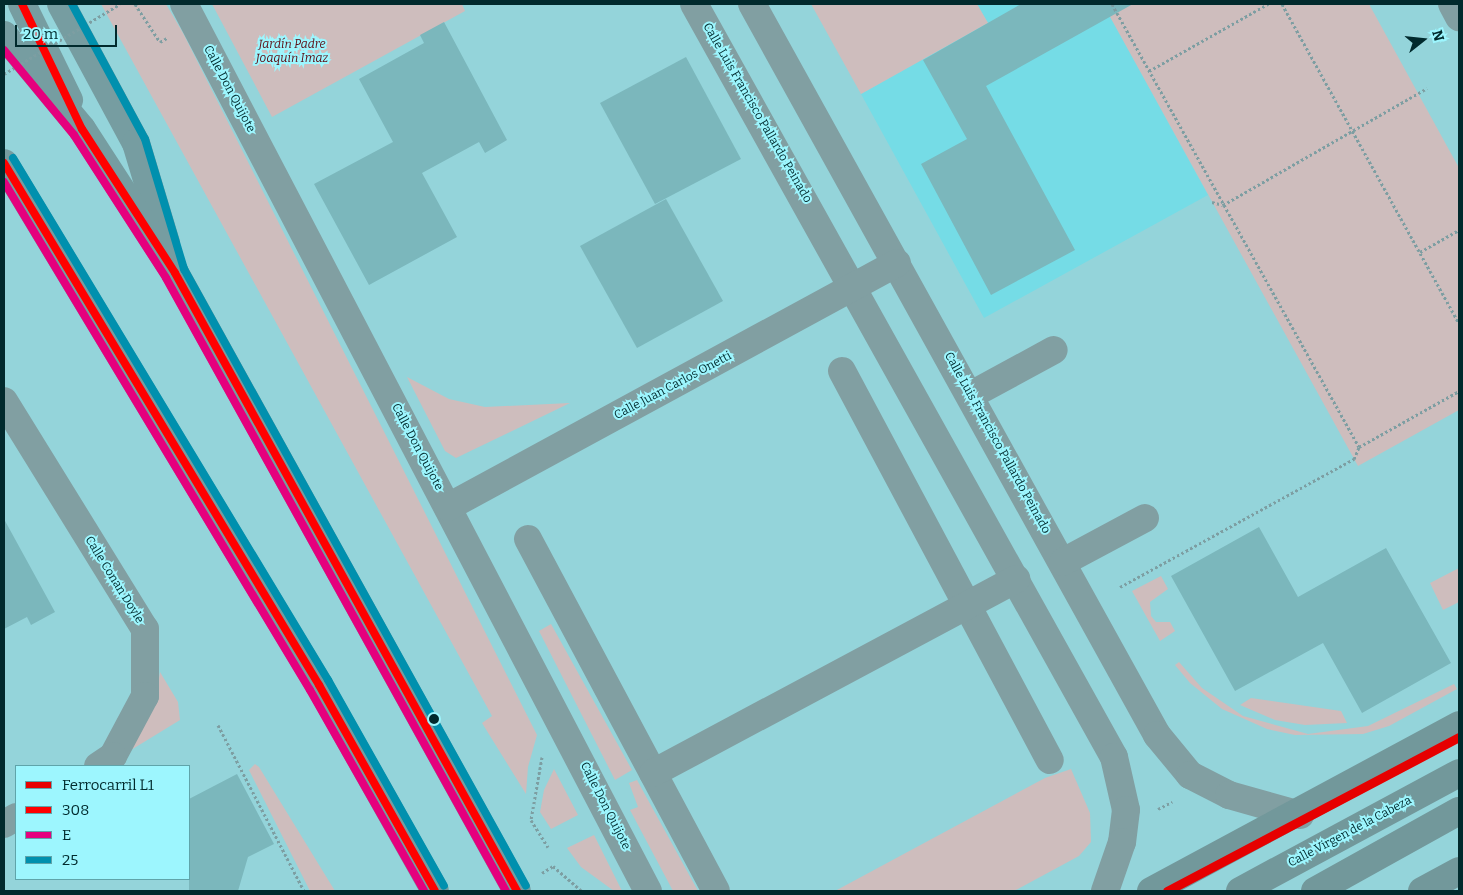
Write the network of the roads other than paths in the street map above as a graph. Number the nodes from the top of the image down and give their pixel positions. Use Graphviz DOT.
graph roads {
  1 [pos="22,4"];
  2 [pos="61,4"];
  3 [pos="184,4"];
  4 [pos="694,4"];
  5 [pos="752,4"];
  6 [pos="1452,4"];
  7 [pos="1459,17"];
  8 [pos="4,35"];
  9 [pos="82,129"];
  10 [pos="4,163"];
  11 [pos="897,263"];
  12 [pos="175,273"];
  13 [pos="856,288"];
  14 [pos="1054,350"];
  15 [pos="842,371"];
  16 [pos="971,395"];
  17 [pos="4,401"];
  18 [pos="448,506"];
  19 [pos="1145,518"];
  20 [pos="528,539"];
  21 [pos="1063,562"];
  22 [pos="1016,578"];
  23 [pos="966,605"];
  24 [pos="1459,725"];
  25 [pos="1050,760"];
  26 [pos="100,765"];
  27 [pos="653,772"];
  28 [pos="1459,773"];
  29 [pos="1459,811"];
  30 [pos="1300,815"];
  31 [pos="15,818"];
  32 [pos="4,824"];
  33 [pos="1459,870"];
  34 [pos="435,891"];
  35 [pos="517,891"];
  36 [pos="648,891"];
  37 [pos="716,891"];
  38 [pos="1105,891"];
  39 [pos="1151,891"];
  40 [pos="1240,891"];
  41 [pos="1315,891"];
  42 [pos="1422,891"];
  1 -- 9 [label="highway"];
  2 -- 12 [label="highway"];
  3 -- 18 [label="street, Calle Don Quijote"];
  4 -- 13 [label="street, Calle Luis Francisco Pallardo Peinado"];
  5 -- 11 [label="street, Calle Luis Francisco Pallardo Peinado"];
  6 -- 7 [label="street"];
  8 -- 9 [label="highway"];
  9 -- 12 [label="highway"];
  10 -- 34 [label="highway"];
  11 -- 13 [label="street, Calle Juan Carlos Onetti"];
  11 -- 16 [label="street, Calle Luis Francisco Pallardo Peinado"];
  12 -- 35 [label="highway"];
  13 -- 18 [label="street, Calle Juan Carlos Onetti"];
  13 -- 22 [label="street, Calle Luis Francisco Pallardo Peinado"];
  14 -- 16 [label="street"];
  15 -- 23 [label="street"];
  16 -- 21 [label="street, Calle Luis Francisco Pallardo Peinado"];
  17 -- 26 [label="street, Calle Conan Doyle"];
  18 -- 36 [label="street, Calle Don Quijote"];
  19 -- 21 [label="street"];
  20 -- 27 [label="street"];
  21 -- 30 [label="street, Calle Luis Francisco Pallardo Peinado"];
  22 -- 23 [label="street"];
  22 -- 38 [label="street, Calle Luis Francisco Pallardo Peinado"];
  23 -- 25 [label="street"];
  23 -- 27 [label="street"];
  24 -- 30 [label="main road"];
  27 -- 37 [label="street"];
  28 -- 40 [label="main road, Calle Virgen de la Cabeza"];
  29 -- 41 [label="main road"];
  30 -- 39 [label="main road"];
  31 -- 32 [label="street"];
  33 -- 42 [label="main road"];
}
